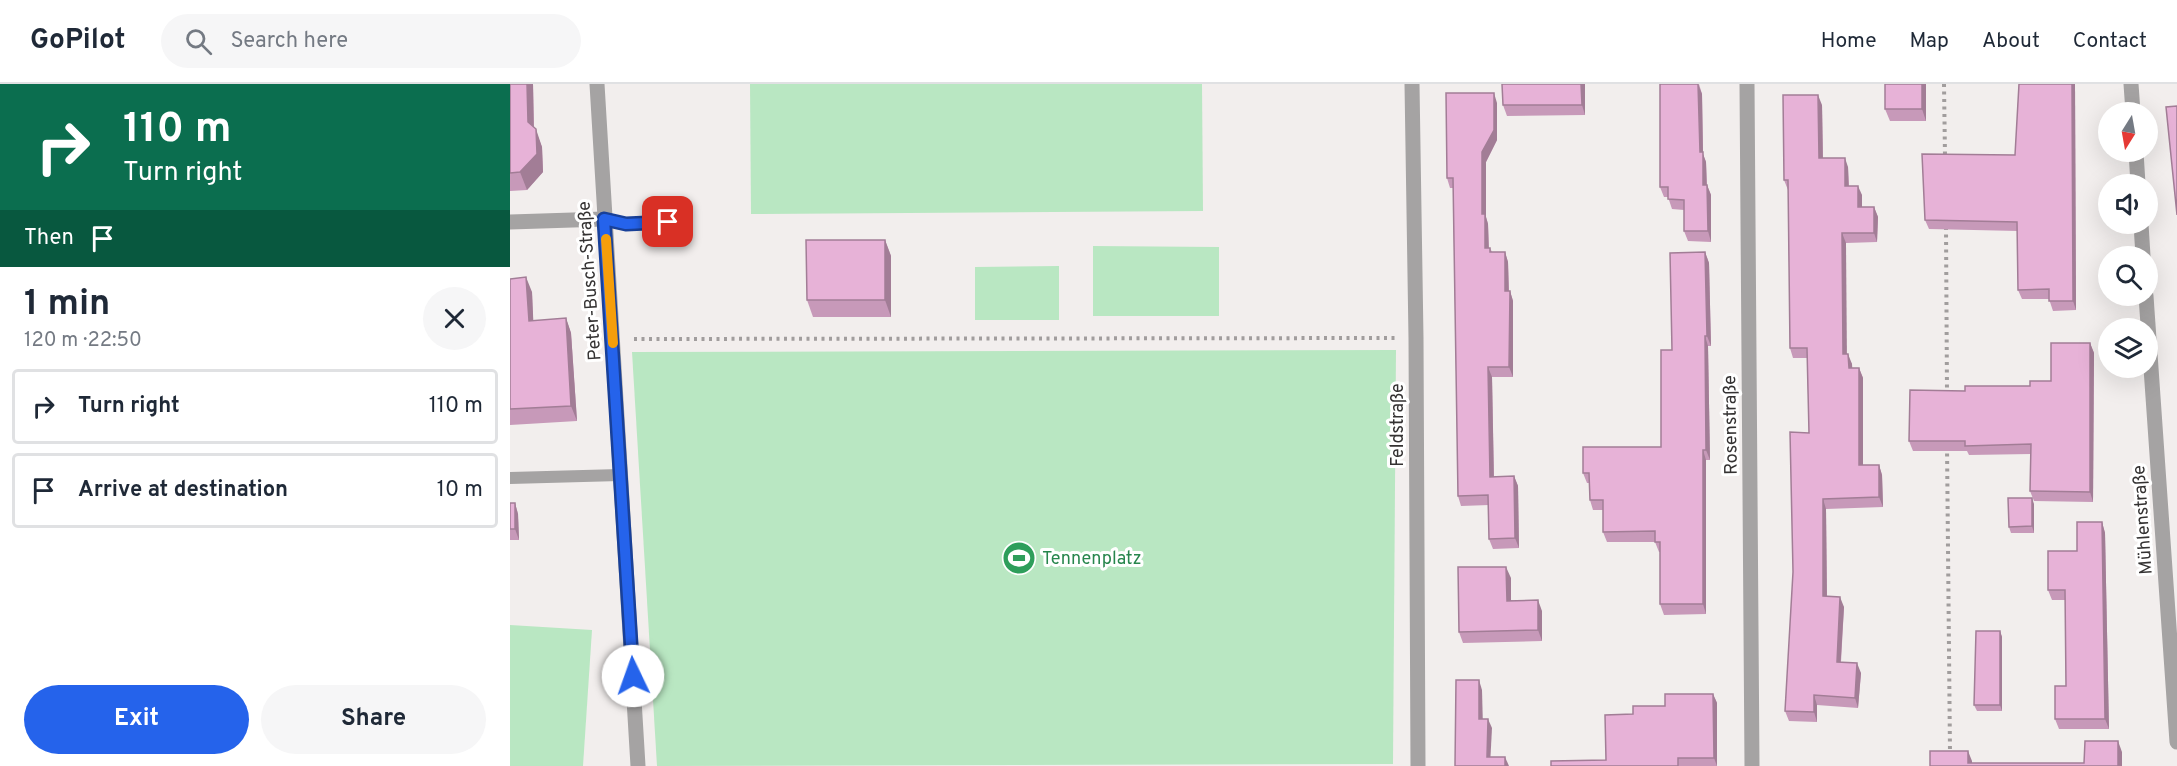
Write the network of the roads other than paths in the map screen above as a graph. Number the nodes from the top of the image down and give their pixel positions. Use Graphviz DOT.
graph roads {
  1 [pos="597,84"];
  2 [pos="1412,84"];
  3 [pos="1747,84"];
  4 [pos="2131,84"];
  5 [pos="2132,102"];
  6 [pos="604,219"];
  7 [pos="510,222"];
  8 [pos="668,222"];
  9 [pos="2147,306"];
  10 [pos="620,475"];
  11 [pos="510,478"];
  12 [pos="2177,742"];
  13 [pos="638,766"];
  14 [pos="1418,766"];
  15 [pos="1752,766"];
  1 -- 6 [label="street, Peter-Busch-Straße"];
  2 -- 14 [label="street, Feldstraße"];
  3 -- 15 [label="street, Rosenstraße"];
  4 -- 5 [label="street"];
  6 -- 7 [label="street"];
  6 -- 8 [label="lane"];
  6 -- 10 [label="street, Peter-Busch-Straße"];
  9 -- 12 [label="street, Mühlenstraße"];
  10 -- 11 [label="lane"];
  10 -- 13 [label="street, Peter-Busch-Straße"];
}
